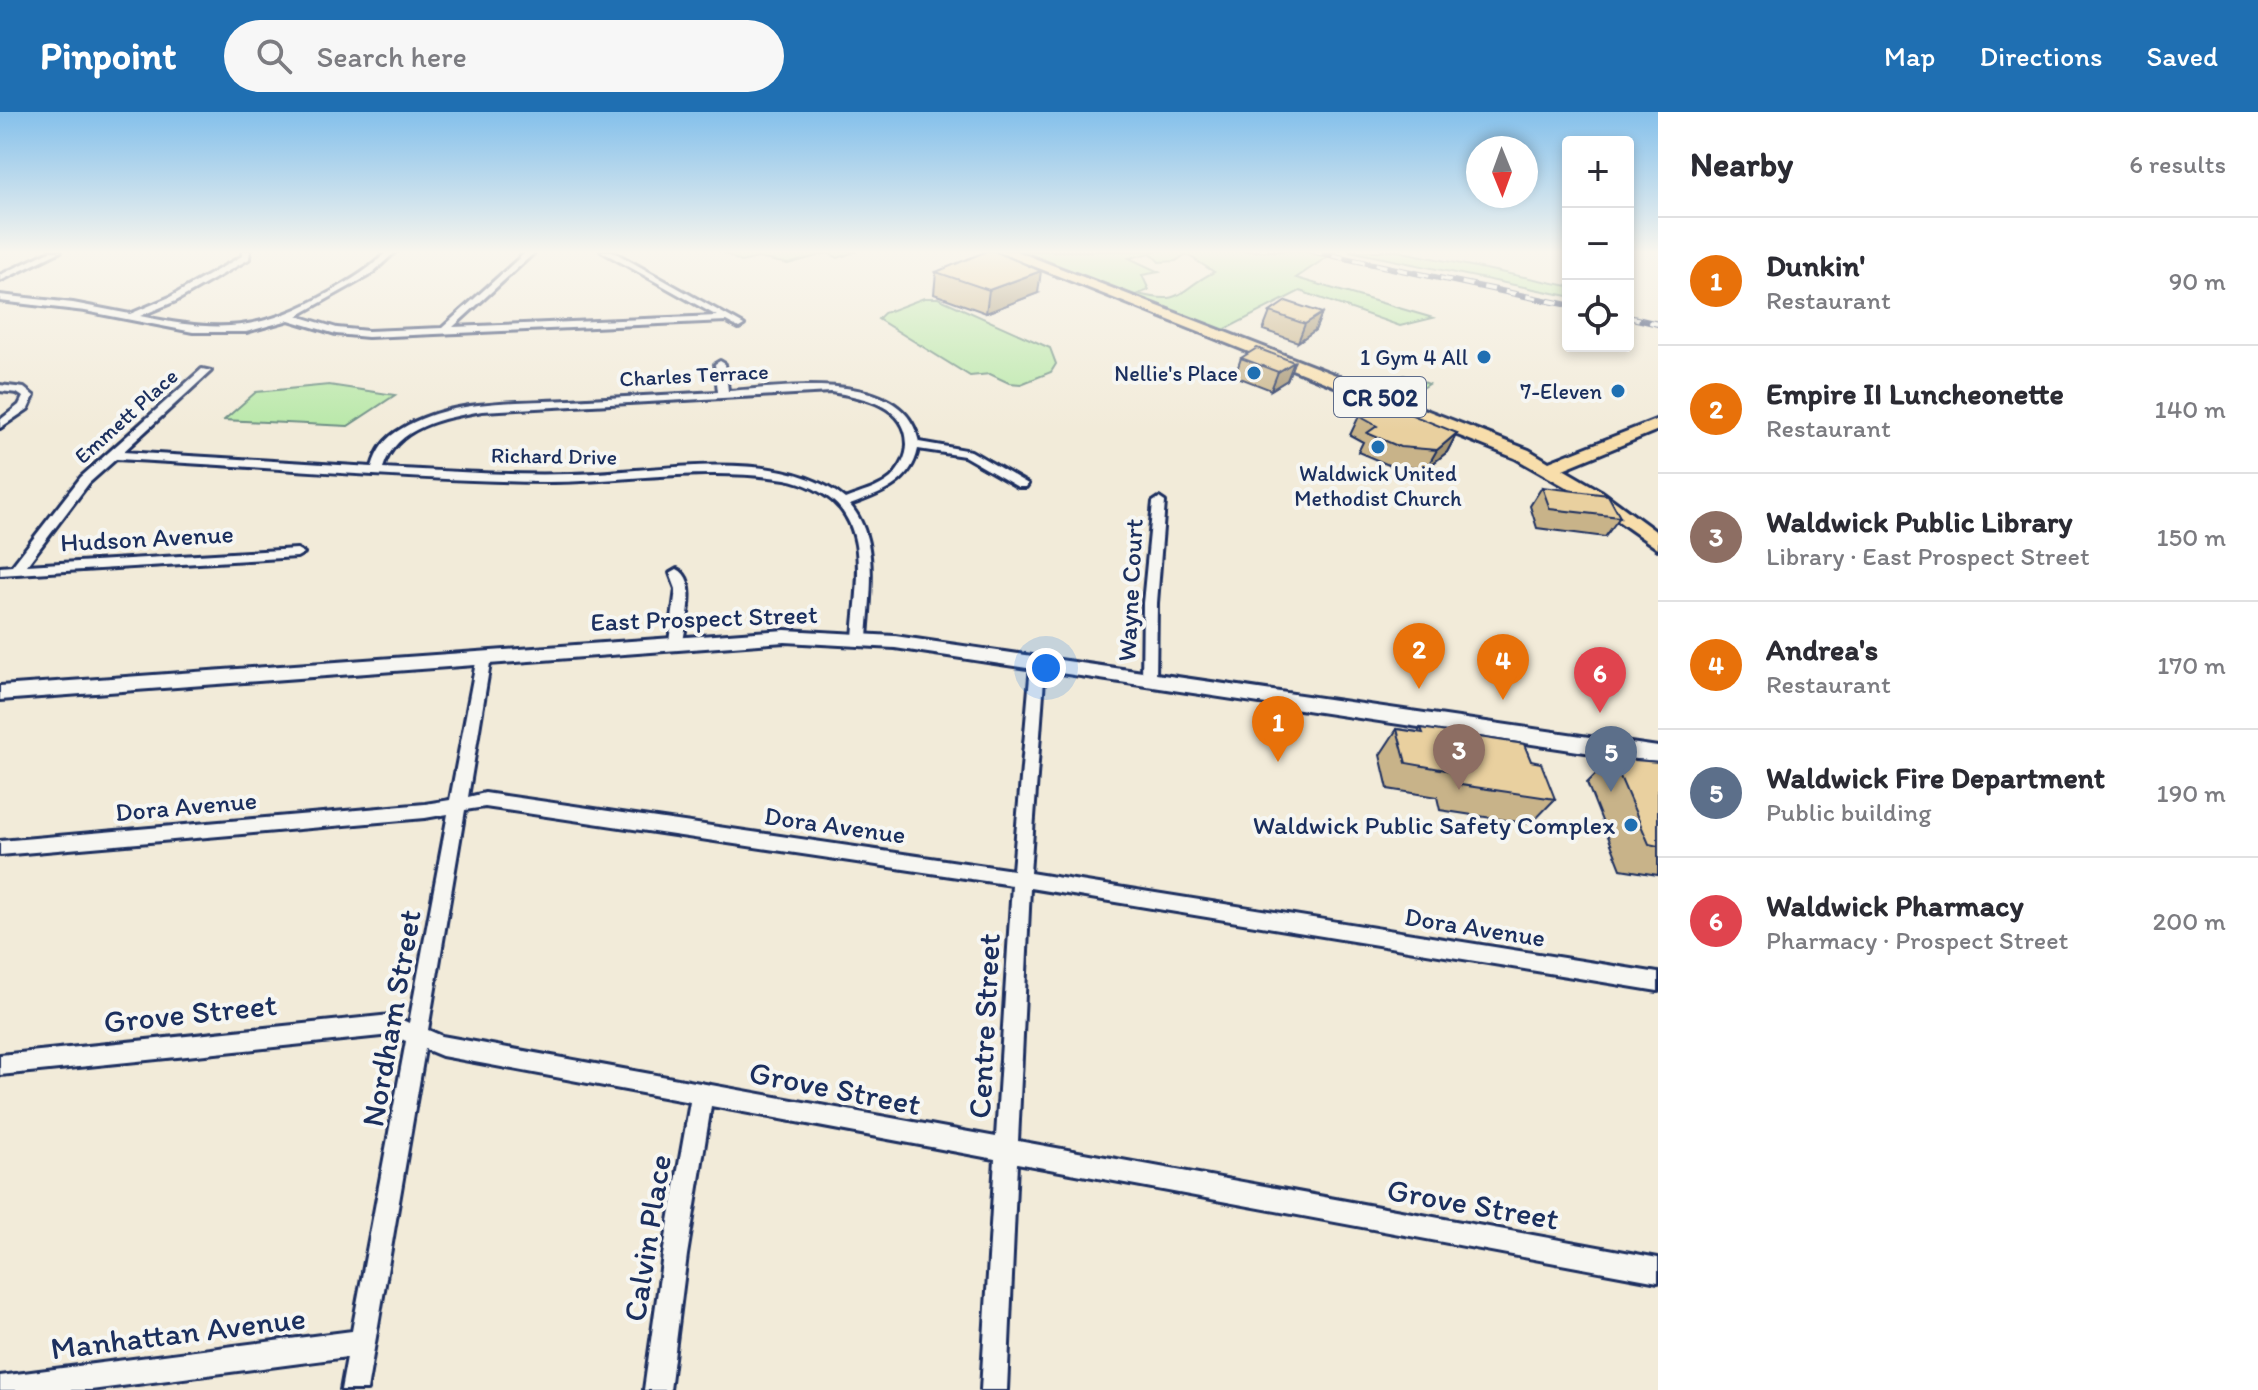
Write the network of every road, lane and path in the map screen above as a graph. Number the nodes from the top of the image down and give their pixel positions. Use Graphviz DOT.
graph roads {
  1 [pos="81,311"];
  2 [pos="145,311"];
  3 [pos="303,311"];
  4 [pos="466,311"];
  5 [pos="709,311"];
  6 [pos="1158,311"];
  7 [pos="289,317"];
  8 [pos="128,318"];
  9 [pos="724,319"];
  10 [pos="739,325"];
  11 [pos="444,331"];
  12 [pos="720,364"];
  13 [pos="206,371"];
  14 [pos="0,388"];
  15 [pos="723,393"];
  16 [pos="1658,424"];
  17 [pos="0,425"];
  18 [pos="913,445"];
  19 [pos="115,455"];
  20 [pos="1550,468"];
  21 [pos="377,469"];
  22 [pos="1022,484"];
  23 [pos="1159,502"];
  24 [pos="843,504"];
  25 [pos="1658,543"];
  26 [pos="297,553"];
  27 [pos="17,569"];
  28 [pos="0,571"];
  29 [pos="677,573"];
  30 [pos="860,640"];
  31 [pos="676,642"];
  32 [pos="484,657"];
  33 [pos="1038,665"];
  34 [pos="1149,681"];
  35 [pos="0,693"];
  36 [pos="1658,755"];
  37 [pos="459,804"];
  38 [pos="0,848"];
  39 [pos="1021,880"];
  40 [pos="1658,982"];
  41 [pos="418,1036"];
  42 [pos="0,1065"];
  43 [pos="702,1095"];
  44 [pos="1007,1150"];
  45 [pos="1658,1270"];
  46 [pos="364,1342"];
  47 [pos="0,1389"];
  48 [pos="354,1390"];
  49 [pos="657,1390"];
  50 [pos="994,1390"];
  1 -- 8 [label="street"];
  2 -- 8 [label="street"];
  3 -- 7 [label="street"];
  4 -- 11 [label="street"];
  5 -- 9 [label="street"];
  6 -- 20 [label="main road, CR 502"];
  7 -- 8 [label="street"];
  7 -- 11 [label="street"];
  9 -- 10 [label="street"];
  9 -- 11 [label="street"];
  12 -- 15 [label="street"];
  13 -- 19 [label="street, Emmett Place"];
  14 -- 17 [label="street"];
  15 -- 18 [label="street, Charles Terrace"];
  15 -- 21 [label="street, Charles Terrace"];
  16 -- 20 [label="main road"];
  18 -- 22 [label="street"];
  18 -- 24 [label="street"];
  19 -- 21 [label="street, Richard Drive"];
  19 -- 27 [label="street, Emmett Place"];
  20 -- 25 [label="main road"];
  21 -- 24 [label="street, Richard Drive"];
  23 -- 34 [label="street, Wayne Court"];
  24 -- 30 [label="street"];
  26 -- 27 [label="street, Hudson Avenue"];
  27 -- 28 [label="street, Hudson Avenue"];
  29 -- 31 [label="street"];
  30 -- 31 [label="street, East Prospect Street"];
  30 -- 33 [label="street, East Prospect Street"];
  31 -- 32 [label="street, East Prospect Street"];
  32 -- 35 [label="street, East Prospect Street"];
  32 -- 37 [label="street, Nordham Street"];
  33 -- 34 [label="street, East Prospect Street"];
  33 -- 39 [label="street, Centre Street"];
  34 -- 36 [label="street, East Prospect Street"];
  37 -- 38 [label="street, Dora Avenue"];
  37 -- 39 [label="street, Dora Avenue"];
  37 -- 41 [label="street, Nordham Street"];
  39 -- 40 [label="street, Dora Avenue"];
  39 -- 44 [label="street, Centre Street"];
  41 -- 42 [label="street, Grove Street"];
  41 -- 43 [label="street, Grove Street"];
  41 -- 46 [label="street, Nordham Street"];
  43 -- 44 [label="street, Grove Street"];
  43 -- 49 [label="street, Calvin Place"];
  44 -- 45 [label="street, Grove Street"];
  44 -- 50 [label="street, Centre Street"];
  46 -- 47 [label="street, Manhattan Avenue"];
  46 -- 48 [label="street, Nordham Street"];
}
